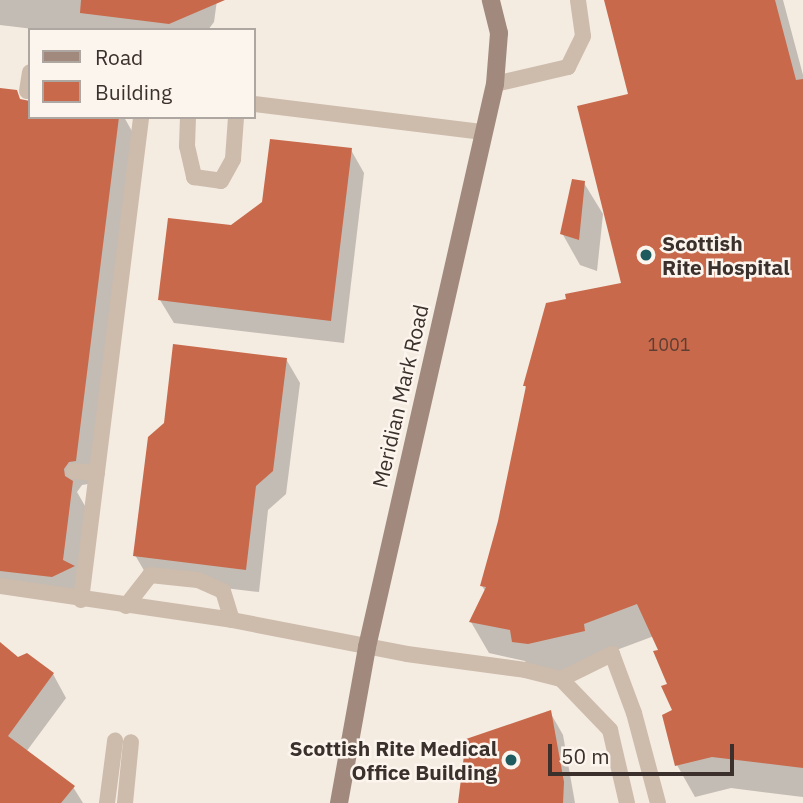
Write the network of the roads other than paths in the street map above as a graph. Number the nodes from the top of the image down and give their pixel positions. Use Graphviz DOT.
graph roads {
  1 [pos="491,0"];
  2 [pos="578,0"];
  3 [pos="495,84"];
  4 [pos="28,85"];
  5 [pos="27,91"];
  6 [pos="256,104"];
  7 [pos="141,119"];
  8 [pos="188,119"];
  9 [pos="236,119"];
  10 [pos="483,132"];
  11 [pos="74,471"];
  12 [pos="97,473"];
  13 [pos="0,586"];
  14 [pos="81,600"];
  15 [pos="126,606"];
  16 [pos="232,620"];
  17 [pos="367,647"];
  18 [pos="561,679"];
  19 [pos="622,781"];
  20 [pos="107,803"];
  21 [pos="125,803"];
  22 [pos="339,803"];
  23 [pos="617,803"];
  24 [pos="627,803"];
  25 [pos="658,803"];
  1 -- 3 [label="street, Meridian Mark Road"];
  2 -- 3 [label="lane"];
  3 -- 10 [label="street, Meridian Mark Road"];
  4 -- 5 [label="lane"];
  6 -- 10 [label="lane"];
  7 -- 12 [label="lane"];
  8 -- 9 [label="lane"];
  10 -- 17 [label="street, Meridian Mark Road"];
  11 -- 12 [label="lane"];
  12 -- 14 [label="lane"];
  13 -- 14 [label="lane"];
  14 -- 15 [label="lane"];
  15 -- 16 [label="lane"];
  15 -- 16 [label="lane"];
  16 -- 17 [label="lane"];
  17 -- 18 [label="lane"];
  17 -- 22 [label="street, Meridian Mark Road"];
  18 -- 19 [label="lane"];
  18 -- 25 [label="lane"];
  19 -- 23 [label="lane"];
  19 -- 24 [label="lane"];
  20 -- 21 [label="lane"];
}
